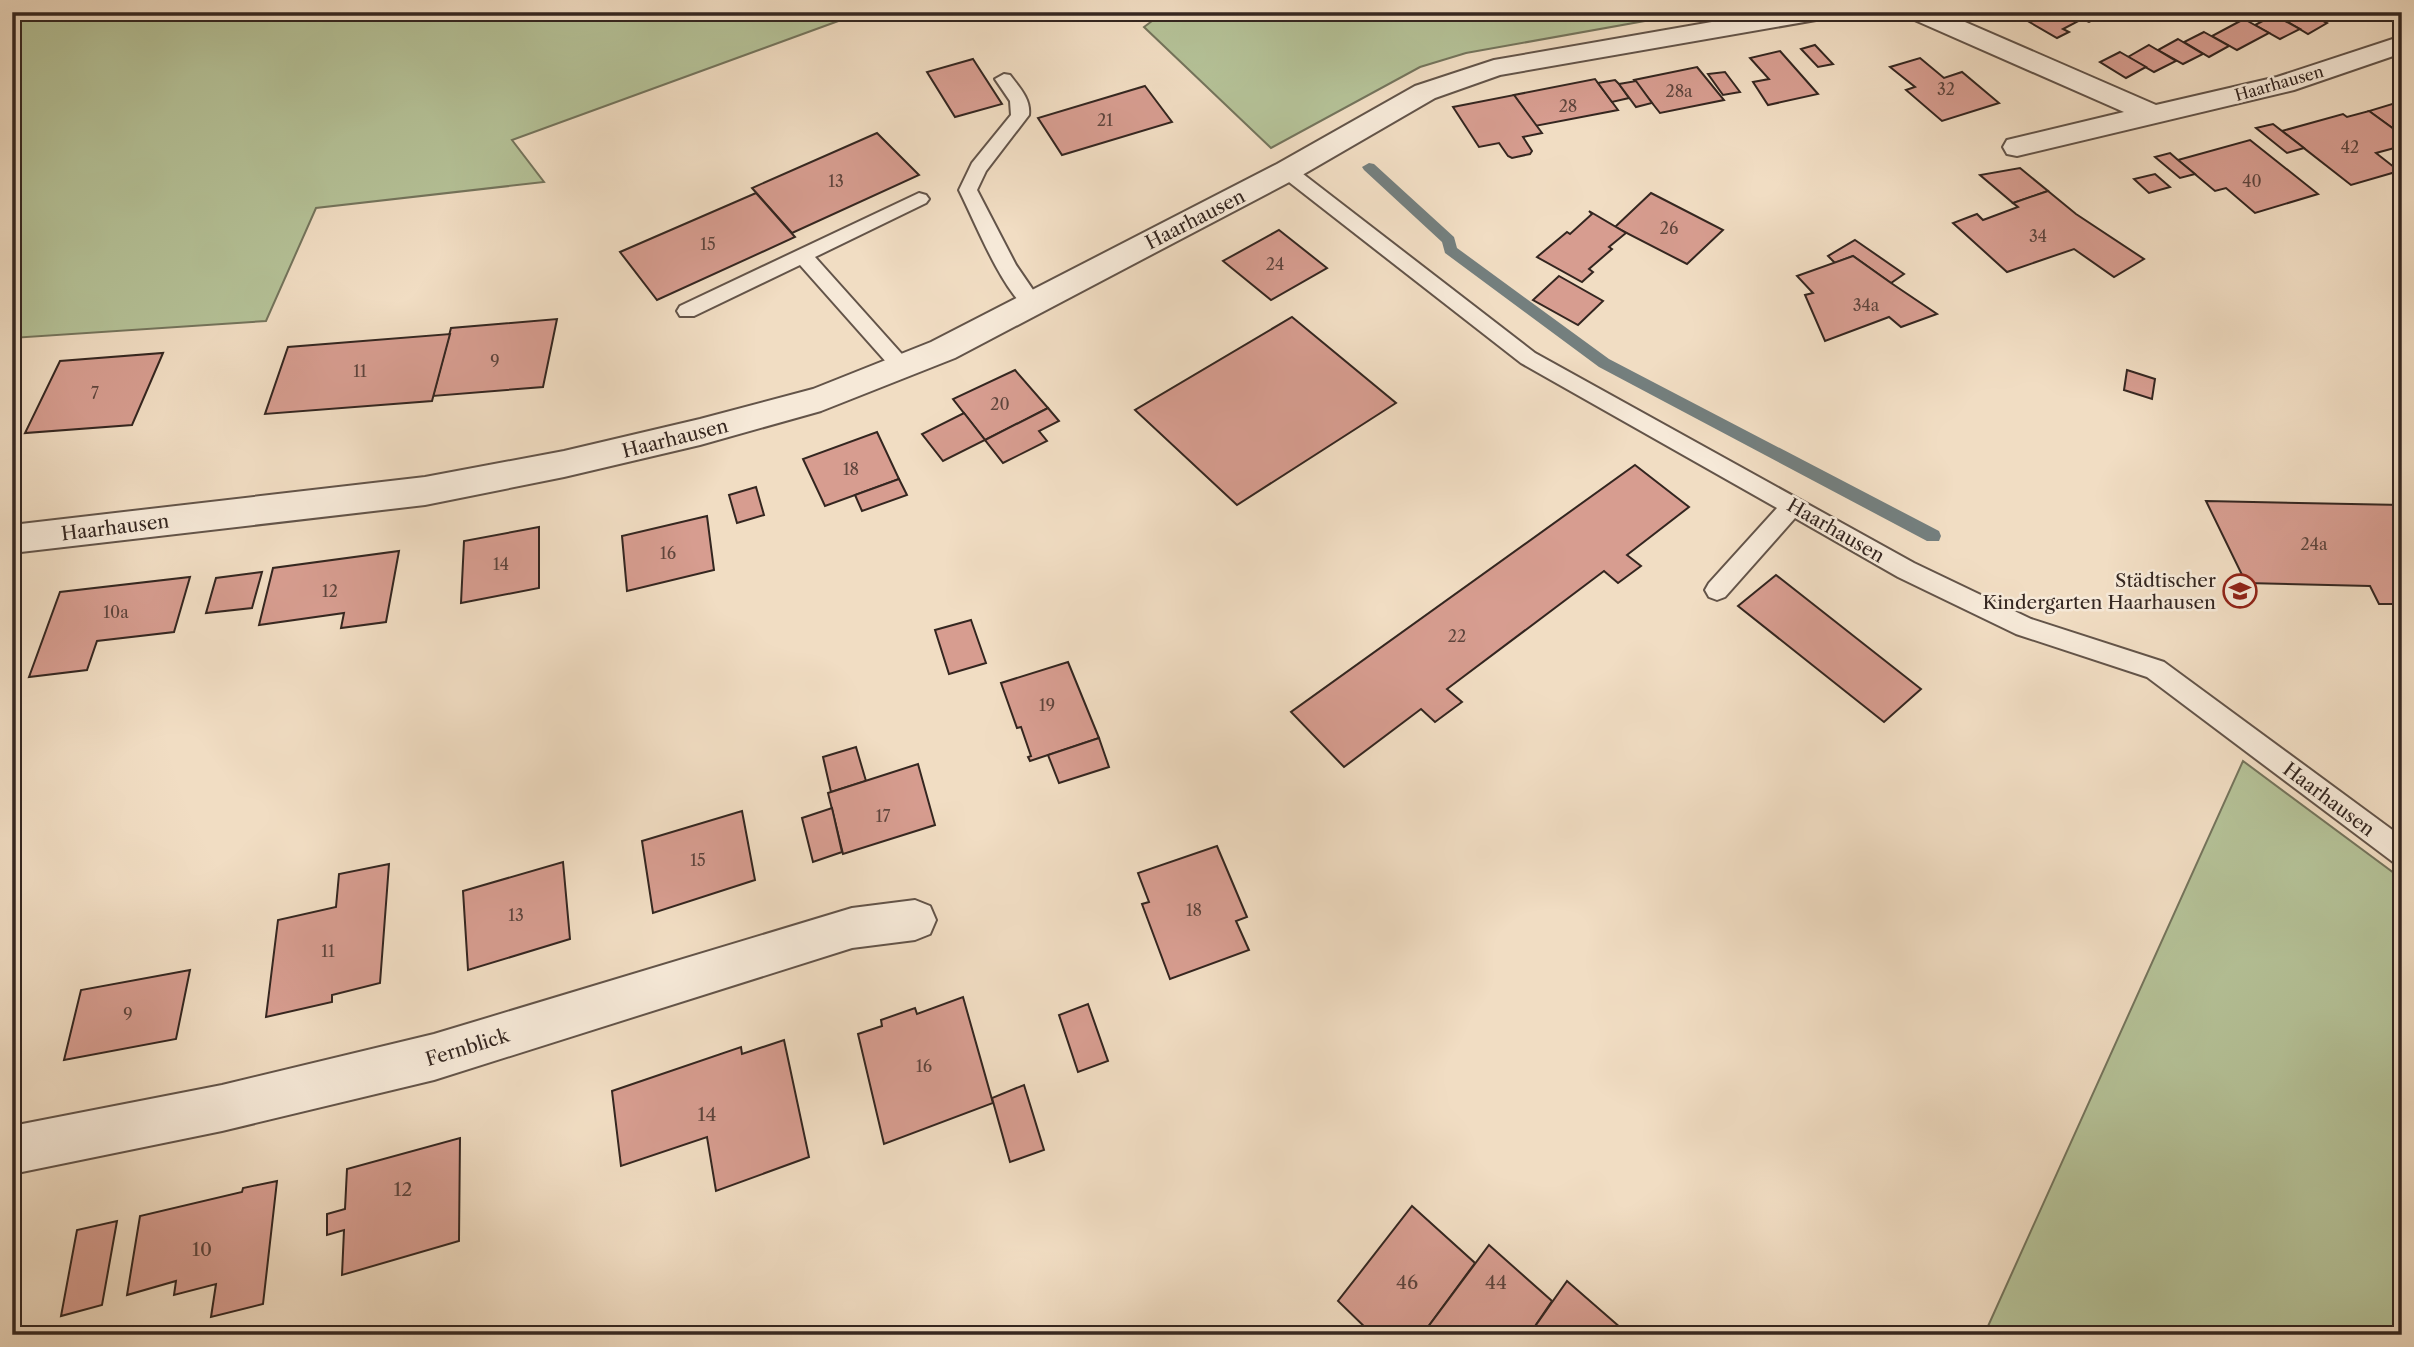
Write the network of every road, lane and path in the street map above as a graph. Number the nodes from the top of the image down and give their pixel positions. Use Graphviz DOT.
graph roads {
  1 [pos="1816,12"];
  2 [pos="1919,12"];
  3 [pos="2402,44"];
  4 [pos="1004,79"];
  5 [pos="2153,114"];
  6 [pos="2017,147"];
  7 [pos="1287,171"];
  8 [pos="919,199"];
  9 [pos="802,256"];
  10 [pos="1032,303"];
  11 [pos="687,311"];
  12 [pos="902,367"];
  13 [pos="1793,505"];
  14 [pos="12,539"];
  15 [pos="1717,590"];
  16 [pos="2402,853"];
  17 [pos="915,920"];
  18 [pos="12,1150"];
  1 -- 7 [label="street, Haarhausen"];
  2 -- 5 [label="street"];
  3 -- 5 [label="street, Haarhausen"];
  4 -- 10 [label="lane"];
  5 -- 6 [label="street, Haarhausen"];
  7 -- 10 [label="street, Haarhausen"];
  7 -- 13 [label="lane, Haarhausen"];
  8 -- 9 [label="lane"];
  9 -- 11 [label="lane"];
  9 -- 12 [label="lane"];
  10 -- 12 [label="street, Haarhausen"];
  12 -- 14 [label="street, Haarhausen"];
  13 -- 15 [label="lane"];
  13 -- 16 [label="lane, Haarhausen"];
  17 -- 18 [label="street, Fernblick"];
}
